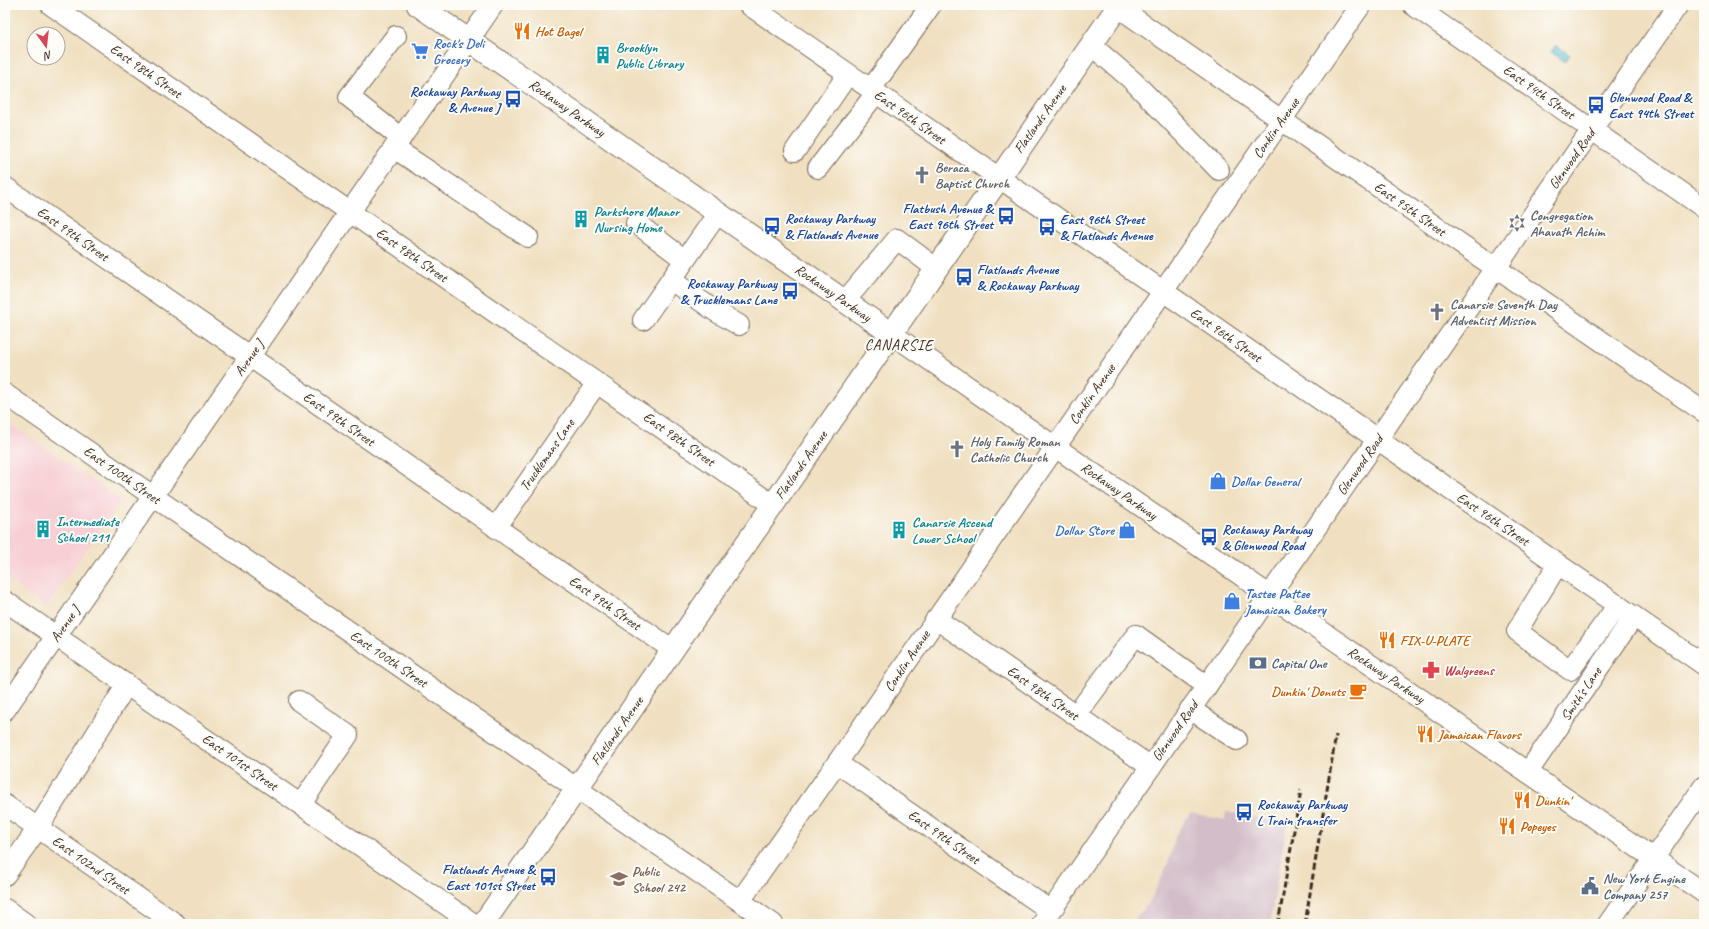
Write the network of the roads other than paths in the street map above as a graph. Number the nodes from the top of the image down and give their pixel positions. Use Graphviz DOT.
graph roads {
  1 [pos="51,5"];
  2 [pos="418,5"];
  3 [pos="493,5"];
  4 [pos="749,5"];
  5 [pos="931,5"];
  6 [pos="1413,5"];
  7 [pos="1678,5"];
  8 [pos="1118,6"];
  9 [pos="1353,8"];
  10 [pos="396,36"];
  11 [pos="469,40"];
  12 [pos="1091,45"];
  13 [pos="848,74"];
  14 [pos="873,91"];
  15 [pos="830,100"];
  16 [pos="856,119"];
  17 [pos="1281,120"];
  18 [pos="1592,129"];
  19 [pos="398,143"];
  20 [pos="795,151"];
  21 [pos="818,168"];
  22 [pos="1219,170"];
  23 [pos="999,178"];
  24 [pos="5,187"];
  25 [pos="1704,208"];
  26 [pos="350,212"];
  27 [pos="718,213"];
  28 [pos="636,223"];
  29 [pos="528,236"];
  30 [pos="686,260"];
  31 [pos="1496,268"];
  32 [pos="937,269"];
  33 [pos="671,280"];
  34 [pos="1162,291"];
  35 [pos="846,301"];
  36 [pos="643,320"];
  37 [pos="740,326"];
  38 [pos="892,334"];
  39 [pos="250,357"];
  40 [pos="597,383"];
  41 [pos="5,394"];
  42 [pos="1704,412"];
  43 [pos="1378,440"];
  44 [pos="1055,447"];
  45 [pos="153,496"];
  46 [pos="773,505"];
  47 [pos="496,528"];
  48 [pos="1558,564"];
  49 [pos="1270,595"];
  50 [pos="5,601"];
  51 [pos="1618,605"];
  52 [pos="1634,616"];
  53 [pos="936,619"];
  54 [pos="57,635"];
  55 [pos="673,650"];
  56 [pos="1704,665"];
  57 [pos="127,684"];
  58 [pos="1207,686"];
  59 [pos="299,701"];
  60 [pos="1190,709"];
  61 [pos="5,710"];
  62 [pos="1076,715"];
  63 [pos="1237,740"];
  64 [pos="837,763"];
  65 [pos="1151,766"];
  66 [pos="1528,772"];
  67 [pos="1704,786"];
  68 [pos="578,788"];
  69 [pos="301,804"];
  70 [pos="5,805"];
  71 [pos="38,828"];
  72 [pos="1654,858"];
  73 [pos="5,875"];
  74 [pos="1704,892"];
  75 [pos="740,901"];
  76 [pos="5,909"];
  77 [pos="1046,918"];
  78 [pos="26,924"];
  79 [pos="176,924"];
  80 [pos="474,924"];
  81 [pos="483,924"];
  82 [pos="773,924"];
  83 [pos="1608,924"];
  1 -- 26 [label="street, East 98th Street"];
  2 -- 11 [label="main road, Rockaway Parkway"];
  3 -- 11 [label="street, Avenue J"];
  4 -- 13 [label="street, East 96th Street"];
  5 -- 14 [label="street"];
  6 -- 18 [label="street, East 94th Street"];
  7 -- 18 [label="street, Glenwood Road"];
  8 -- 12 [label="main road, Flatlands Avenue"];
  8 -- 17 [label="street, East 95th Street"];
  9 -- 17 [label="street, Conklin Avenue"];
  10 -- 19 [label="street"];
  11 -- 19 [label="street, Avenue J"];
  11 -- 27 [label="main road, Rockaway Parkway"];
  12 -- 22 [label="street"];
  12 -- 23 [label="main road, Flatlands Avenue"];
  13 -- 14 [label="street, East 96th Street"];
  13 -- 15 [label="street"];
  14 -- 16 [label="street"];
  14 -- 23 [label="street, East 96th Street"];
  15 -- 16 [label="street"];
  15 -- 20 [label="street"];
  16 -- 21 [label="street"];
  17 -- 31 [label="street, East 95th Street"];
  17 -- 34 [label="street, Conklin Avenue"];
  18 -- 25 [label="street, East 94th Street"];
  18 -- 31 [label="street, Glenwood Road"];
  19 -- 26 [label="street, Avenue J"];
  19 -- 29 [label="street"];
  23 -- 32 [label="main road, Flatlands Avenue"];
  23 -- 34 [label="street, East 96th Street"];
  24 -- 39 [label="street, East 99th Street"];
  26 -- 39 [label="street, Avenue J"];
  26 -- 40 [label="street, East 98th Street"];
  27 -- 30 [label="street"];
  27 -- 35 [label="main road, Rockaway Parkway"];
  28 -- 30 [label="street"];
  30 -- 33 [label="street"];
  31 -- 42 [label="street, East 95th Street"];
  31 -- 43 [label="street, Glenwood Road"];
  32 -- 35 [label="street"];
  32 -- 38 [label="main road, Flatlands Avenue"];
  33 -- 36 [label="street"];
  33 -- 37 [label="street"];
  34 -- 43 [label="street, East 96th Street"];
  34 -- 44 [label="street, Conklin Avenue"];
  35 -- 38 [label="main road, Rockaway Parkway"];
  38 -- 44 [label="street, Rockaway Parkway"];
  38 -- 46 [label="main road, Flatlands Avenue"];
  39 -- 45 [label="street, Avenue J"];
  39 -- 47 [label="street, East 99th Street"];
  40 -- 46 [label="street, East 98th Street"];
  40 -- 47 [label="street, Trucklemans Lane"];
  41 -- 45 [label="street, East 100th Street"];
  43 -- 48 [label="street, East 96th Street"];
  43 -- 49 [label="street, Glenwood Road"];
  44 -- 49 [label="street, Rockaway Parkway"];
  44 -- 53 [label="street, Conklin Avenue"];
  45 -- 54 [label="street, Avenue J"];
  45 -- 68 [label="street, East 100th Street"];
  46 -- 55 [label="main road, Flatlands Avenue"];
  47 -- 55 [label="street, East 99th Street"];
  48 -- 51 [label="street, East 96th Street"];
  48 -- 51 [label="street"];
  49 -- 58 [label="street, Glenwood Road"];
  49 -- 66 [label="street, Rockaway Parkway"];
  50 -- 54 [label="street, East 101st Street"];
  51 -- 52 [label="street, East 96th Street"];
  52 -- 56 [label="street, East 96th Street"];
  52 -- 66 [label="street, Smith's Lane"];
  53 -- 62 [label="street, East 98th Street"];
  53 -- 64 [label="street, Conklin Avenue"];
  54 -- 57 [label="street, East 101st Street"];
  54 -- 61 [label="street, Avenue J"];
  55 -- 68 [label="main road, Flatlands Avenue"];
  57 -- 69 [label="street, East 101st Street"];
  57 -- 71 [label="street"];
  58 -- 60 [label="street, Glenwood Road"];
  58 -- 62 [label="street"];
  59 -- 69 [label="street"];
  60 -- 63 [label="street"];
  60 -- 65 [label="street, Glenwood Road"];
  62 -- 65 [label="street, East 98th Street"];
  64 -- 75 [label="street, Conklin Avenue"];
  64 -- 77 [label="street, East 99th Street"];
  65 -- 77 [label="street, Glenwood Road"];
  66 -- 72 [label="street, Rockaway Parkway"];
  67 -- 72 [label="street"];
  68 -- 75 [label="street, East 100th Street"];
  68 -- 81 [label="main road, Flatlands Avenue"];
  69 -- 80 [label="street, East 101st Street"];
  70 -- 71 [label="street, East 102nd Street"];
  71 -- 73 [label="street"];
  71 -- 79 [label="street, East 102nd Street"];
  72 -- 74 [label="street, Rockaway Parkway"];
  72 -- 83 [label="street"];
  75 -- 82 [label="street, East 100th Street"];
  76 -- 78 [label="street"];
}
